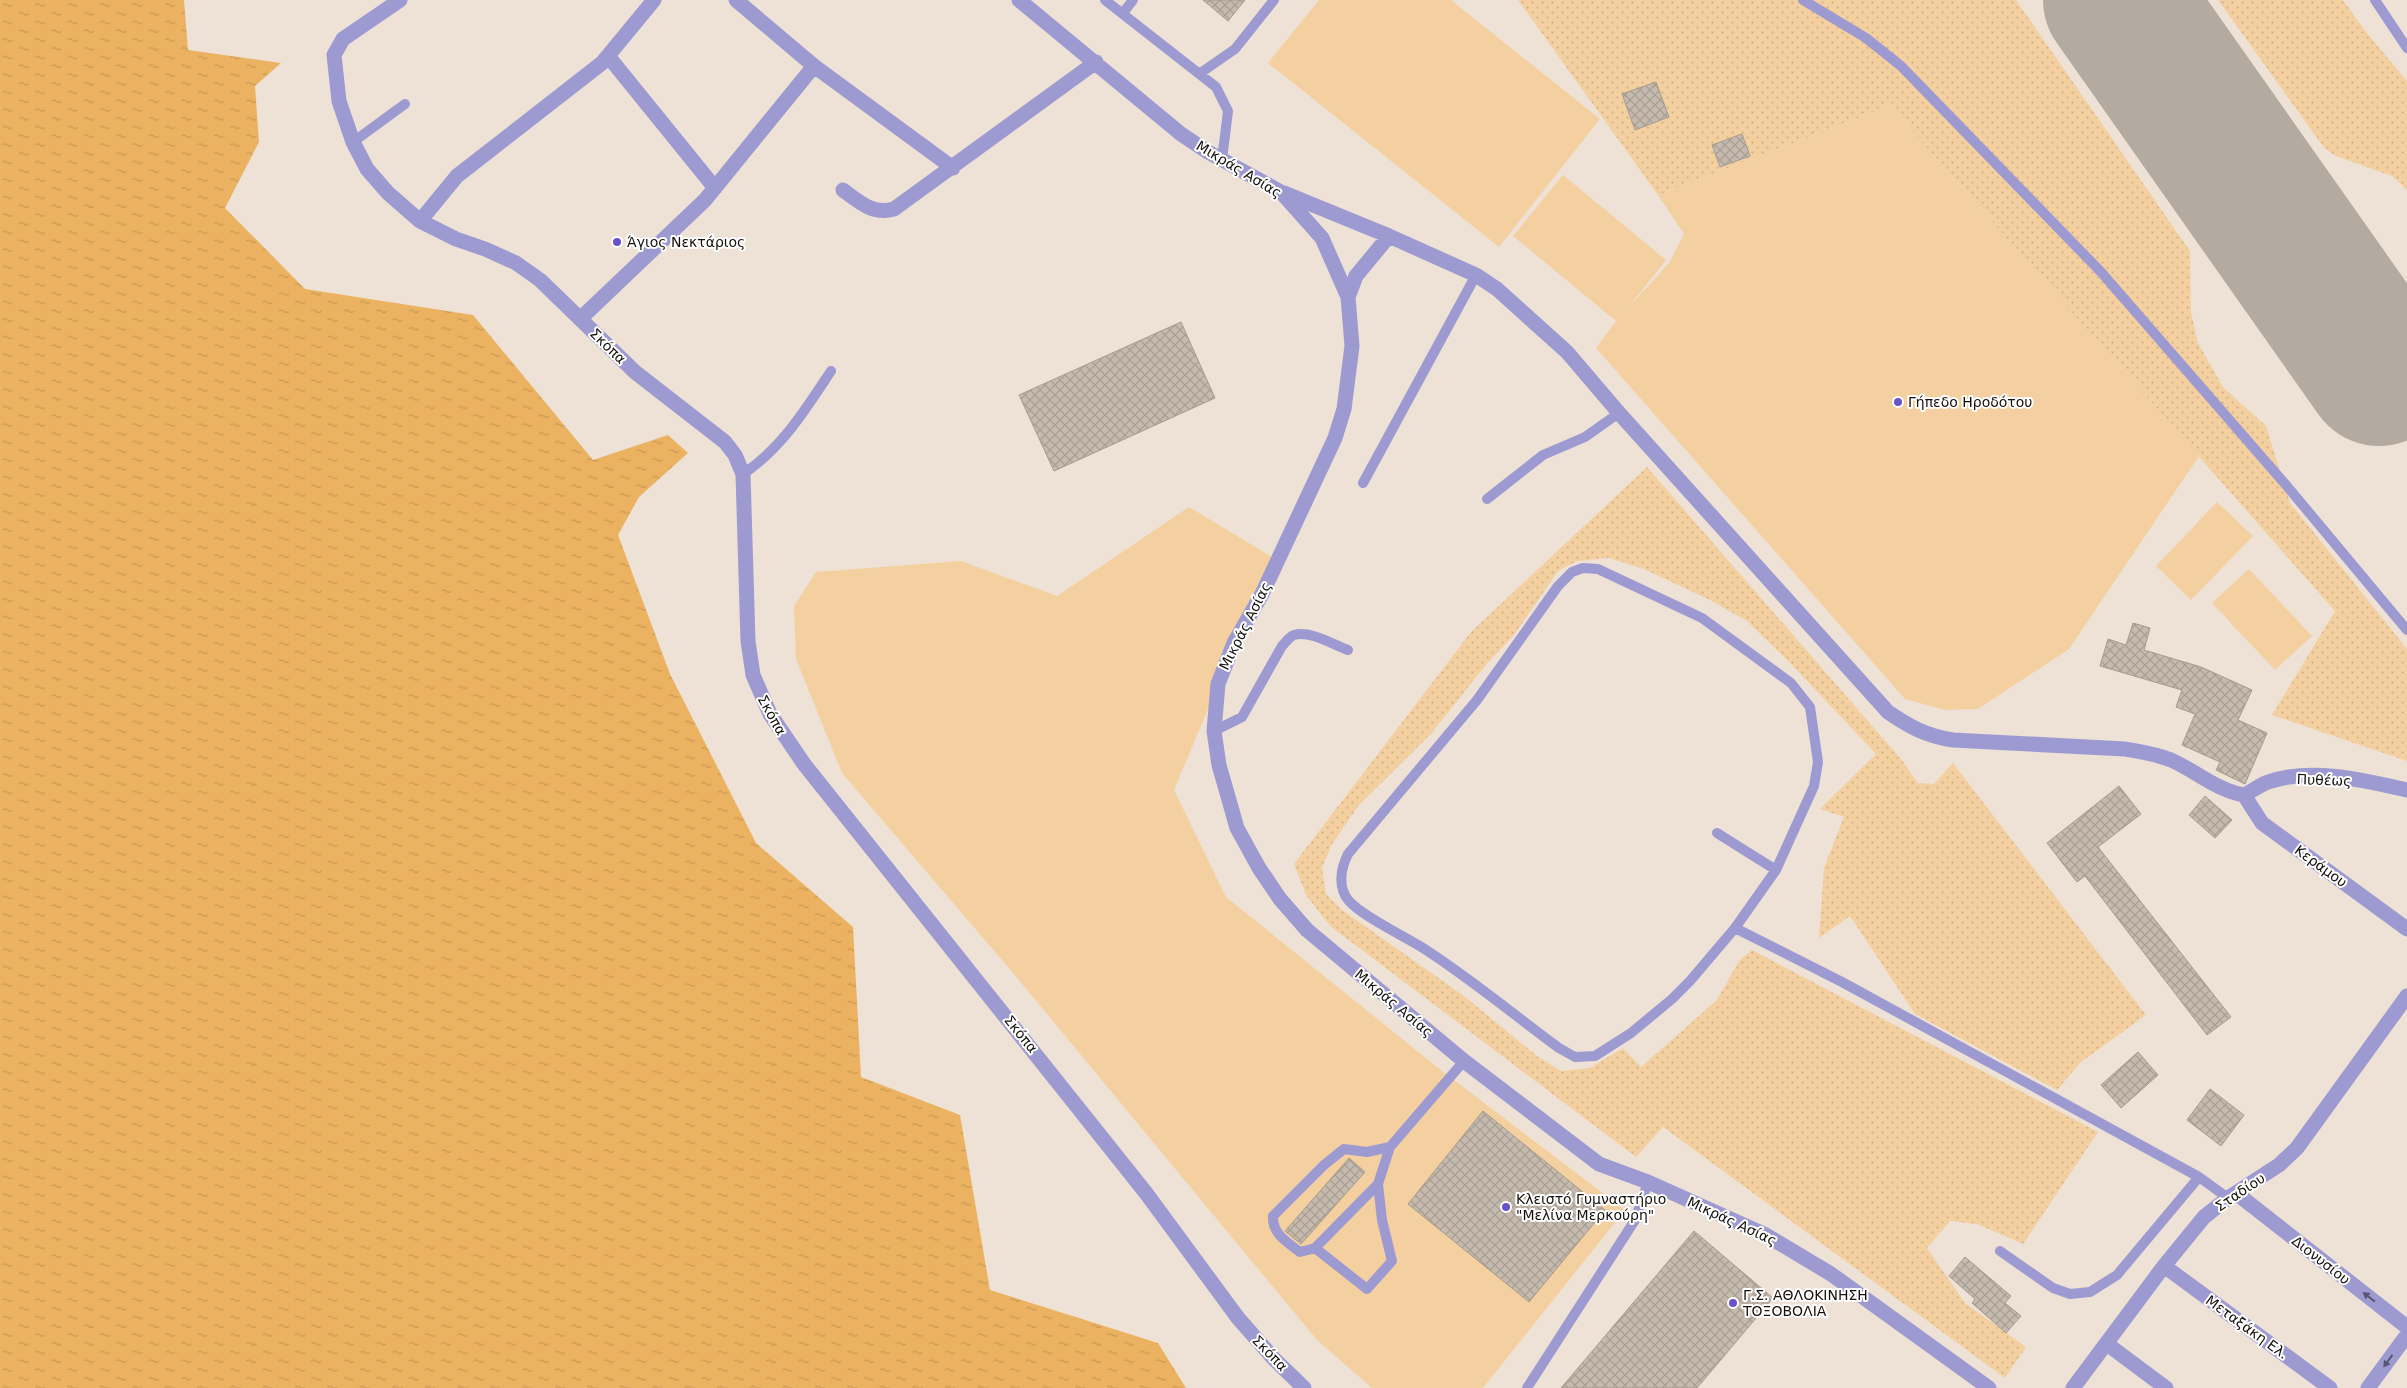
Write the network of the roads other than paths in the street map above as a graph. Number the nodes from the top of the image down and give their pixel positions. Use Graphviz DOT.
graph roads {
  1 [pos="400,0"];
  2 [pos="654,0"];
  3 [pos="736,0"];
  4 [pos="1019,0"];
  5 [pos="1105,0"];
  6 [pos="1133,0"];
  7 [pos="1274,0"];
  8 [pos="1803,0"];
  9 [pos="2375,0"];
  10 [pos="1123,13"];
  11 [pos="2407,48"];
  12 [pos="608,56"];
  13 [pos="1096,62"];
  14 [pos="814,66"];
  15 [pos="1199,74"];
  16 [pos="405,104"];
  17 [pos="353,142"];
  18 [pos="1222,160"];
  19 [pos="953,168"];
  20 [pos="716,188"];
  21 [pos="843,190"];
  22 [pos="1280,192"];
  23 [pos="420,221"];
  24 [pos="1390,236"];
  25 [pos="1476,275"];
  26 [pos="1348,297"];
  27 [pos="580,319"];
  28 [pos="831,371"];
  29 [pos="1619,413"];
  30 [pos="743,474"];
  31 [pos="1363,483"];
  32 [pos="1486,499"];
  33 [pos="2407,630"];
  34 [pos="1348,650"];
  35 [pos="1214,731"];
  36 [pos="2407,790"];
  37 [pos="2244,795"];
  38 [pos="1717,833"];
  39 [pos="1776,870"];
  40 [pos="1735,928"];
  41 [pos="2407,929"];
  42 [pos="2407,996"];
  43 [pos="1464,1061"];
  44 [pos="1390,1147"];
  45 [pos="2199,1177"];
  46 [pos="1648,1182"];
  47 [pos="1378,1184"];
  48 [pos="2232,1196"];
  49 [pos="1315,1248"];
  50 [pos="2000,1252"];
  51 [pos="2164,1266"];
  52 [pos="2407,1327"];
  53 [pos="2407,1335"];
  54 [pos="2106,1344"];
  55 [pos="1304,1388"];
  56 [pos="1527,1388"];
  57 [pos="1989,1388"];
  58 [pos="2073,1388"];
  59 [pos="2166,1388"];
  60 [pos="2330,1388"];
  61 [pos="2368,1388"];
  1 -- 17 [label="street, Σκόπα"];
  2 -- 12 [label="street"];
  3 -- 14 [label="street"];
  4 -- 13 [label="street, Μικράς Ασίας"];
  5 -- 10 [label="lane"];
  6 -- 10 [label="lane"];
  7 -- 15 [label="lane"];
  8 -- 33 [label="lane"];
  9 -- 11 [label="lane"];
  10 -- 15 [label="lane"];
  12 -- 20 [label="street"];
  12 -- 23 [label="street"];
  13 -- 18 [label="street, Μικράς Ασίας"];
  13 -- 19 [label="street"];
  14 -- 19 [label="street"];
  14 -- 20 [label="street"];
  15 -- 18 [label="lane"];
  16 -- 17 [label="lane"];
  17 -- 23 [label="street, Σκόπα"];
  18 -- 22 [label="street, Μικράς Ασίας"];
  19 -- 21 [label="street"];
  20 -- 27 [label="street"];
  22 -- 24 [label="street"];
  22 -- 26 [label="street, Μικράς Ασίας"];
  23 -- 27 [label="street, Σκόπα"];
  24 -- 25 [label="street"];
  24 -- 26 [label="street"];
  25 -- 29 [label="street"];
  25 -- 31 [label="lane"];
  26 -- 35 [label="street, Μικράς Ασίας"];
  27 -- 30 [label="street, Σκόπα"];
  28 -- 30 [label="lane"];
  29 -- 32 [label="lane"];
  29 -- 37 [label="street"];
  30 -- 55 [label="street, Σκόπα"];
  34 -- 35 [label="lane"];
  35 -- 43 [label="street, Μικράς Ασίας"];
  36 -- 37 [label="street, Πυθέως"];
  37 -- 41 [label="street, Κεράμου"];
  38 -- 39 [label="lane"];
  39 -- 40 [label="lane"];
  39 -- 40 [label="lane"];
  40 -- 45 [label="lane"];
  42 -- 48 [label="street, Σταδίου"];
  43 -- 44 [label="lane"];
  43 -- 46 [label="street, Μικράς Ασίας"];
  44 -- 47 [label="lane"];
  44 -- 49 [label="lane"];
  45 -- 48 [label="lane"];
  45 -- 50 [label="lane"];
  46 -- 56 [label="lane"];
  46 -- 57 [label="street, Μικράς Ασίας"];
  47 -- 49 [label="lane"];
  47 -- 49 [label="lane"];
  48 -- 51 [label="street, Σταδίου"];
  52 -- 48 [label="street, Διονυσίου, one-way"];
  51 -- 54 [label="street, Σταδίου"];
  51 -- 60 [label="street, Μεταξάκη Ελ."];
  53 -- 61 [label="street, one-way"];
  54 -- 58 [label="street, Σταδίου"];
  54 -- 59 [label="street"];
}
